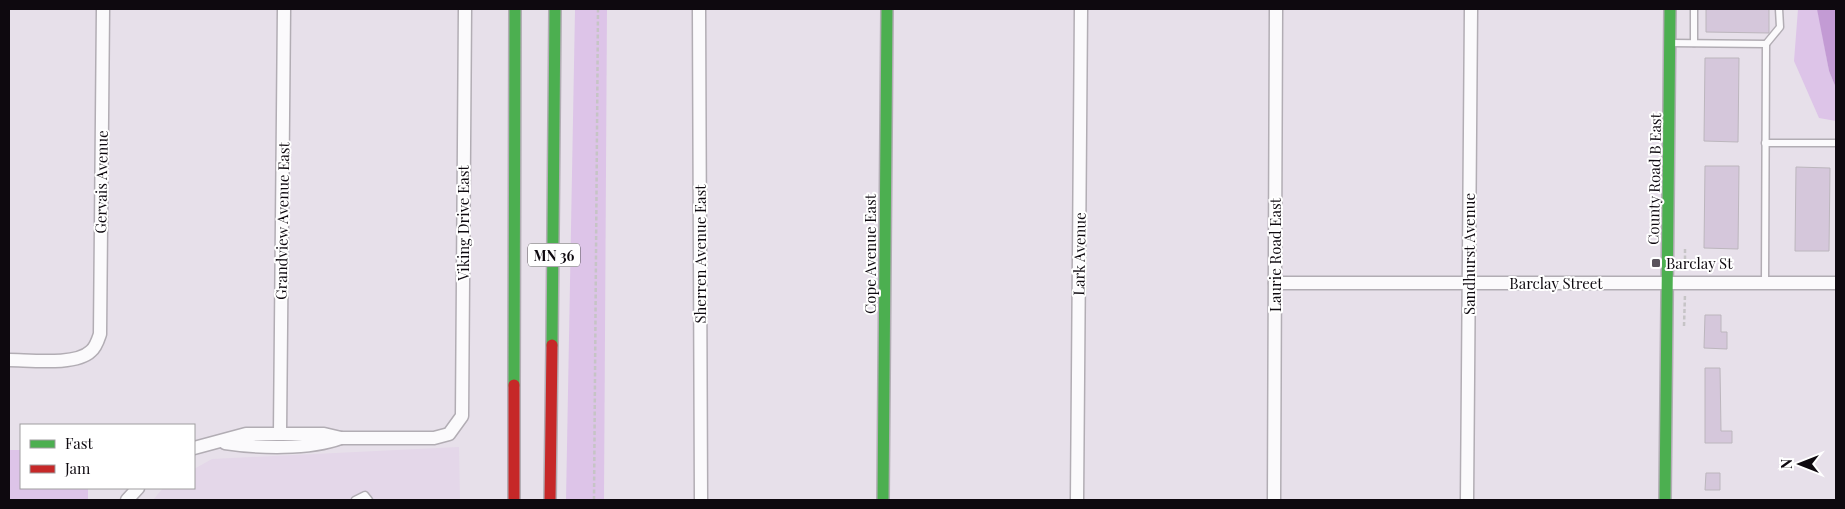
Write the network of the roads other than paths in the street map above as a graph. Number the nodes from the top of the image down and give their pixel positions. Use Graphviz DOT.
graph roads {
  1 [pos="103,9"];
  2 [pos="284,9"];
  3 [pos="465,9"];
  4 [pos="515,9"];
  5 [pos="556,9"];
  6 [pos="700,9"];
  7 [pos="887,9"];
  8 [pos="1081,9"];
  9 [pos="1276,9"];
  10 [pos="1471,9"];
  11 [pos="1670,9"];
  12 [pos="1694,9"];
  13 [pos="1779,9"];
  14 [pos="1670,43"];
  15 [pos="1694,43"];
  16 [pos="1766,44"];
  17 [pos="1765,143"];
  18 [pos="1836,143"];
  19 [pos="1275,283"];
  20 [pos="1469,283"];
  21 [pos="1668,283"];
  22 [pos="1765,283"];
  23 [pos="1836,283"];
  24 [pos="9,360"];
  25 [pos="280,433"];
  26 [pos="341,438"];
  27 [pos="220,442"];
  28 [pos="195,448"];
  29 [pos="355,500"];
  30 [pos="369,500"];
  31 [pos="514,500"];
  32 [pos="550,500"];
  33 [pos="701,500"];
  34 [pos="883,500"];
  35 [pos="1077,500"];
  36 [pos="1274,500"];
  37 [pos="1467,500"];
  38 [pos="1665,500"];
  1 -- 24 [label="street, Gervais Avenue"];
  2 -- 25 [label="street, Grandview Avenue East"];
  3 -- 26 [label="street, Viking Drive East"];
  4 -- 31 [label="main road, MN 36"];
  5 -- 32 [label="main road, MN 36"];
  6 -- 33 [label="street, Sherren Avenue East"];
  7 -- 34 [label="main road, Cope Avenue East"];
  8 -- 35 [label="street, Lark Avenue"];
  9 -- 19 [label="street, Laurie Road East"];
  10 -- 20 [label="street, Sandhurst Avenue"];
  11 -- 14 [label="main road, County Road B East"];
  12 -- 15 [label="lane"];
  13 -- 16 [label="lane"];
  14 -- 15 [label="lane"];
  14 -- 21 [label="main road, County Road B East"];
  15 -- 16 [label="lane"];
  16 -- 17 [label="lane"];
  17 -- 18 [label="lane"];
  17 -- 22 [label="lane"];
  19 -- 20 [label="street, Barclay Street"];
  19 -- 36 [label="street, Laurie Road East"];
  20 -- 21 [label="street, Barclay Street"];
  20 -- 37 [label="street, Sandhurst Avenue"];
  21 -- 22 [label="street, Barclay Street"];
  21 -- 38 [label="main road, County Road B East"];
  22 -- 23 [label="street, Barclay Street"];
  25 -- 26 [label="street"];
  25 -- 27 [label="street"];
  26 -- 27 [label="street"];
  27 -- 28 [label="street"];
  29 -- 30 [label="lane"];
}
